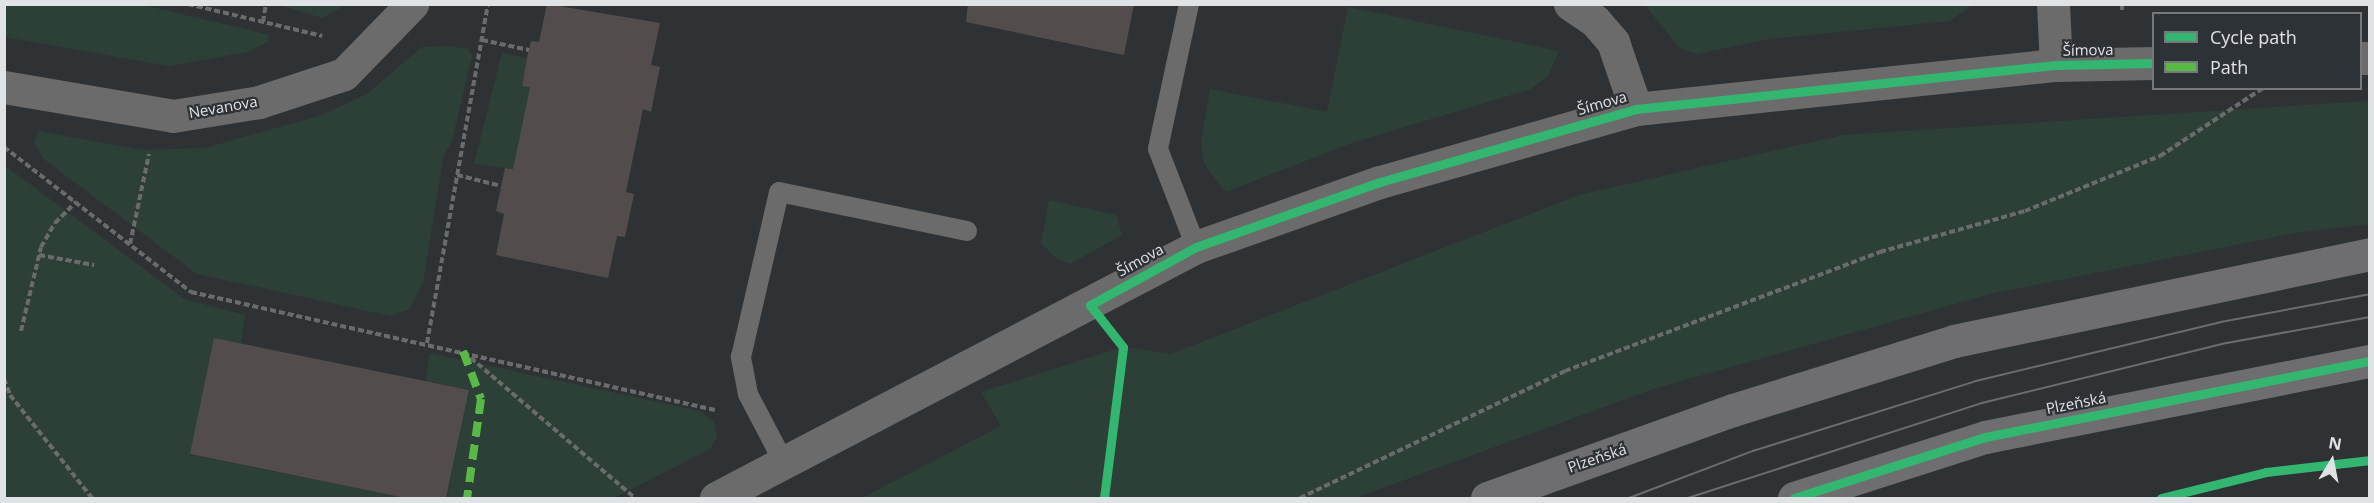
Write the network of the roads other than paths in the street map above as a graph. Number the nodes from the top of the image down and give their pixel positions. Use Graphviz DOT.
graph roads {
  1 [pos="412,4"];
  2 [pos="1189,4"];
  3 [pos="1570,4"];
  4 [pos="2054,4"];
  5 [pos="2152,63"];
  6 [pos="2056,65"];
  7 [pos="4,87"];
  8 [pos="1636,109"];
  9 [pos="967,231"];
  10 [pos="1196,246"];
  11 [pos="2370,254"];
  12 [pos="2370,361"];
  13 [pos="784,463"];
  14 [pos="716,498"];
  15 [pos="1487,498"];
  16 [pos="1794,498"];
  1 -- 7 [label="street, Nevanova"];
  2 -- 10 [label="lane"];
  3 -- 8 [label="street"];
  4 -- 6 [label="street"];
  5 -- 6 [label="street, Šímova"];
  6 -- 8 [label="street, Šímova"];
  8 -- 10 [label="street, Šímova"];
  9 -- 13 [label="lane"];
  10 -- 13 [label="street, Šímova"];
  11 -- 15 [label="main road, Plzeňská"];
  12 -- 16 [label="main road, Plzeňská"];
  13 -- 14 [label="street, Šímova"];
}
